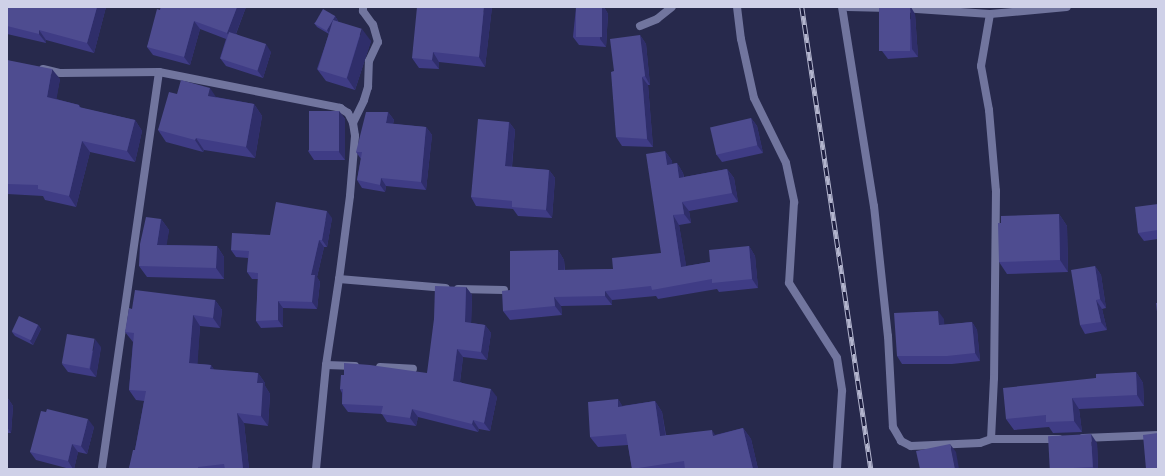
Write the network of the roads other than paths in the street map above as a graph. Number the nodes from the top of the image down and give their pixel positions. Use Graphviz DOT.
graph roads {
  1 [pos="363,7"];
  2 [pos="672,7"];
  3 [pos="737,7"];
  4 [pos="842,7"];
  5 [pos="848,7"];
  6 [pos="1067,7"];
  7 [pos="990,14"];
  8 [pos="640,26"];
  9 [pos="36,68"];
  10 [pos="159,72"];
  11 [pos="353,123"];
  12 [pos="340,280"];
  13 [pos="504,290"];
  14 [pos="326,365"];
  15 [pos="412,369"];
  16 [pos="1158,435"];
  17 [pos="991,439"];
  18 [pos="102,469"];
  19 [pos="316,469"];
  20 [pos="837,469"];
  1 -- 11 [label="street"];
  2 -- 8 [label="street"];
  3 -- 20 [label="street"];
  4 -- 17 [label="street"];
  5 -- 7 [label="street"];
  6 -- 7 [label="street"];
  7 -- 17 [label="street"];
  9 -- 10 [label="street"];
  10 -- 11 [label="street"];
  10 -- 18 [label="street"];
  11 -- 12 [label="street"];
  12 -- 13 [label="street"];
  12 -- 14 [label="street"];
  14 -- 15 [label="street"];
  14 -- 19 [label="street"];
  16 -- 17 [label="street"];
}
